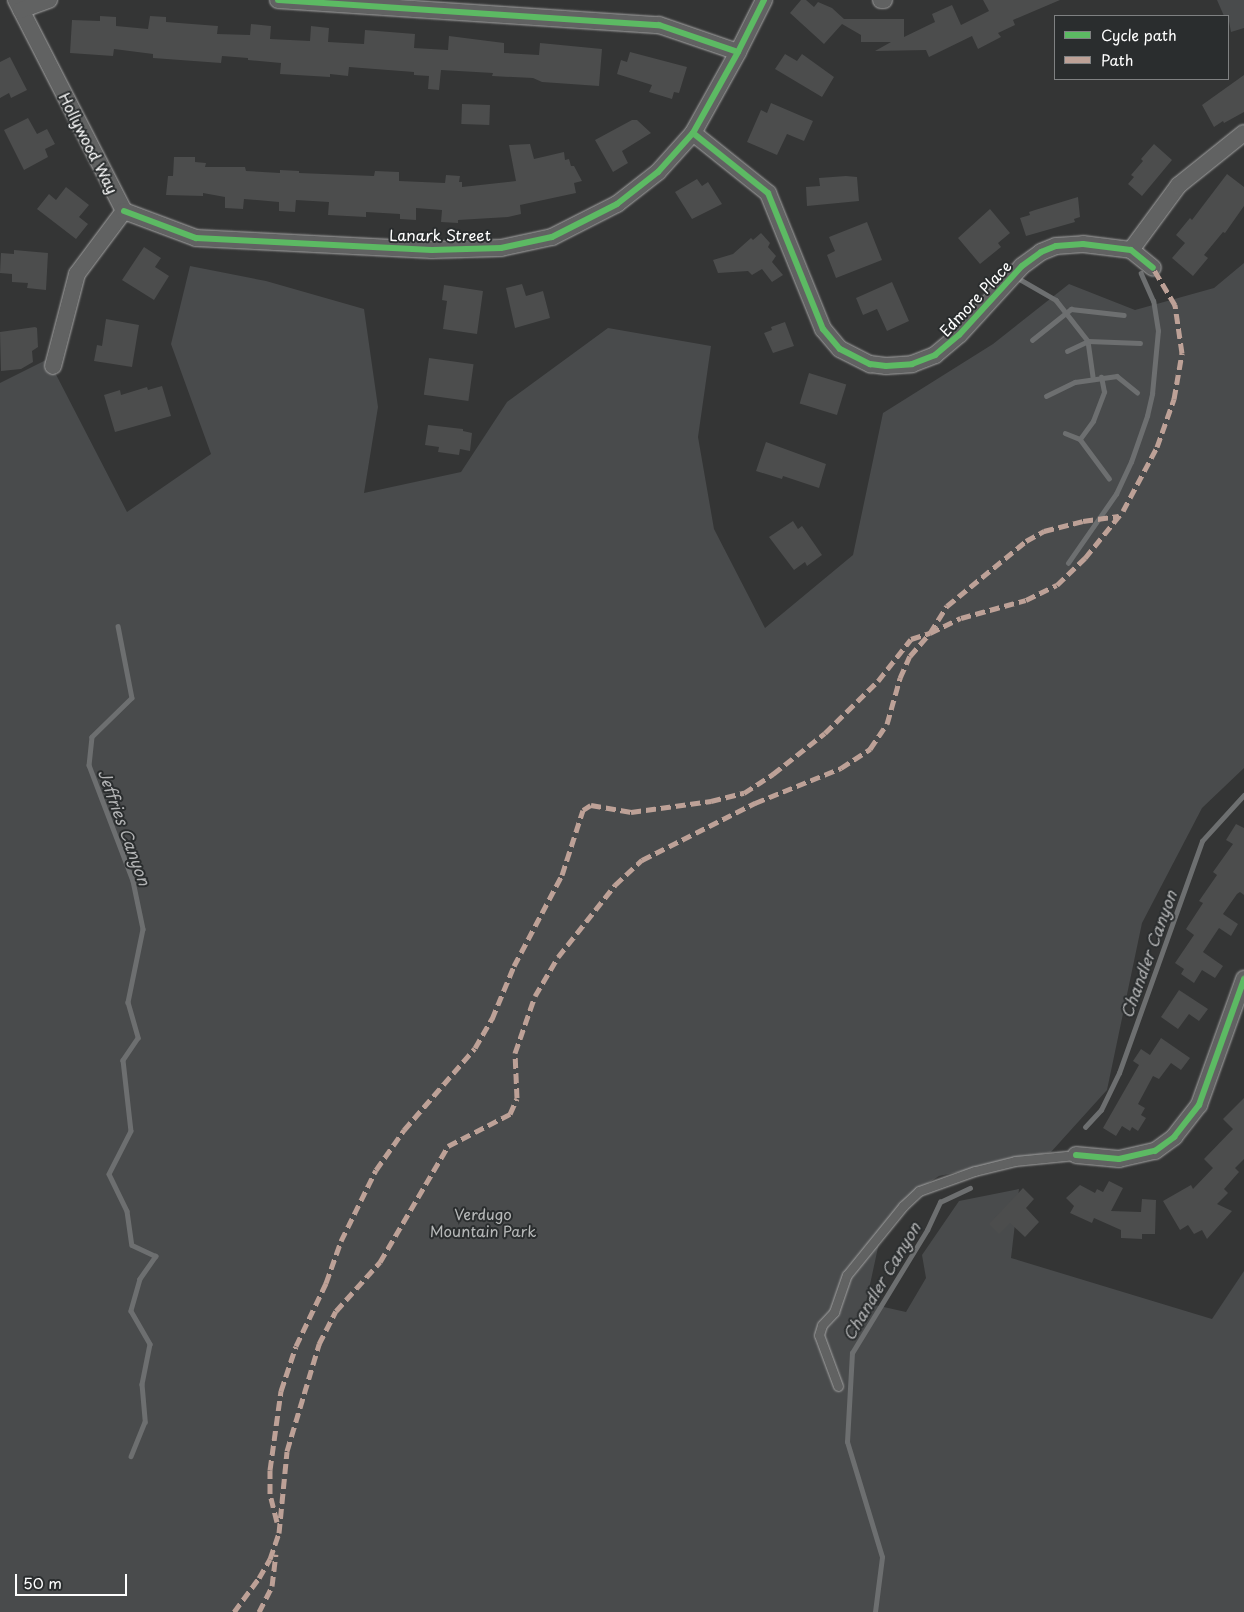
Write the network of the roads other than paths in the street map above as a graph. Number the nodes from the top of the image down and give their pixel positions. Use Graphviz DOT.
graph roads {
  1 [pos="49,0"];
  2 [pos="278,0"];
  3 [pos="764,0"];
  4 [pos="18,5"];
  5 [pos="738,52"];
  6 [pos="693,133"];
  7 [pos="1244,133"];
  8 [pos="124,211"];
  9 [pos="1131,250"];
  10 [pos="1153,268"];
  11 [pos="53,366"];
  12 [pos="1244,979"];
  13 [pos="1076,1155"];
  14 [pos="838,1386"];
  1 -- 4 [label="street"];
  2 -- 5 [label="street"];
  3 -- 5 [label="street, Lanark Street"];
  4 -- 8 [label="street, Hollywood Way"];
  5 -- 6 [label="street, Lanark Street"];
  6 -- 8 [label="street, Lanark Street"];
  6 -- 9 [label="street, Edmore Place"];
  7 -- 9 [label="street"];
  8 -- 11 [label="street, Hollywood Way"];
  9 -- 10 [label="street"];
  12 -- 13 [label="street"];
  13 -- 14 [label="lane"];
}
